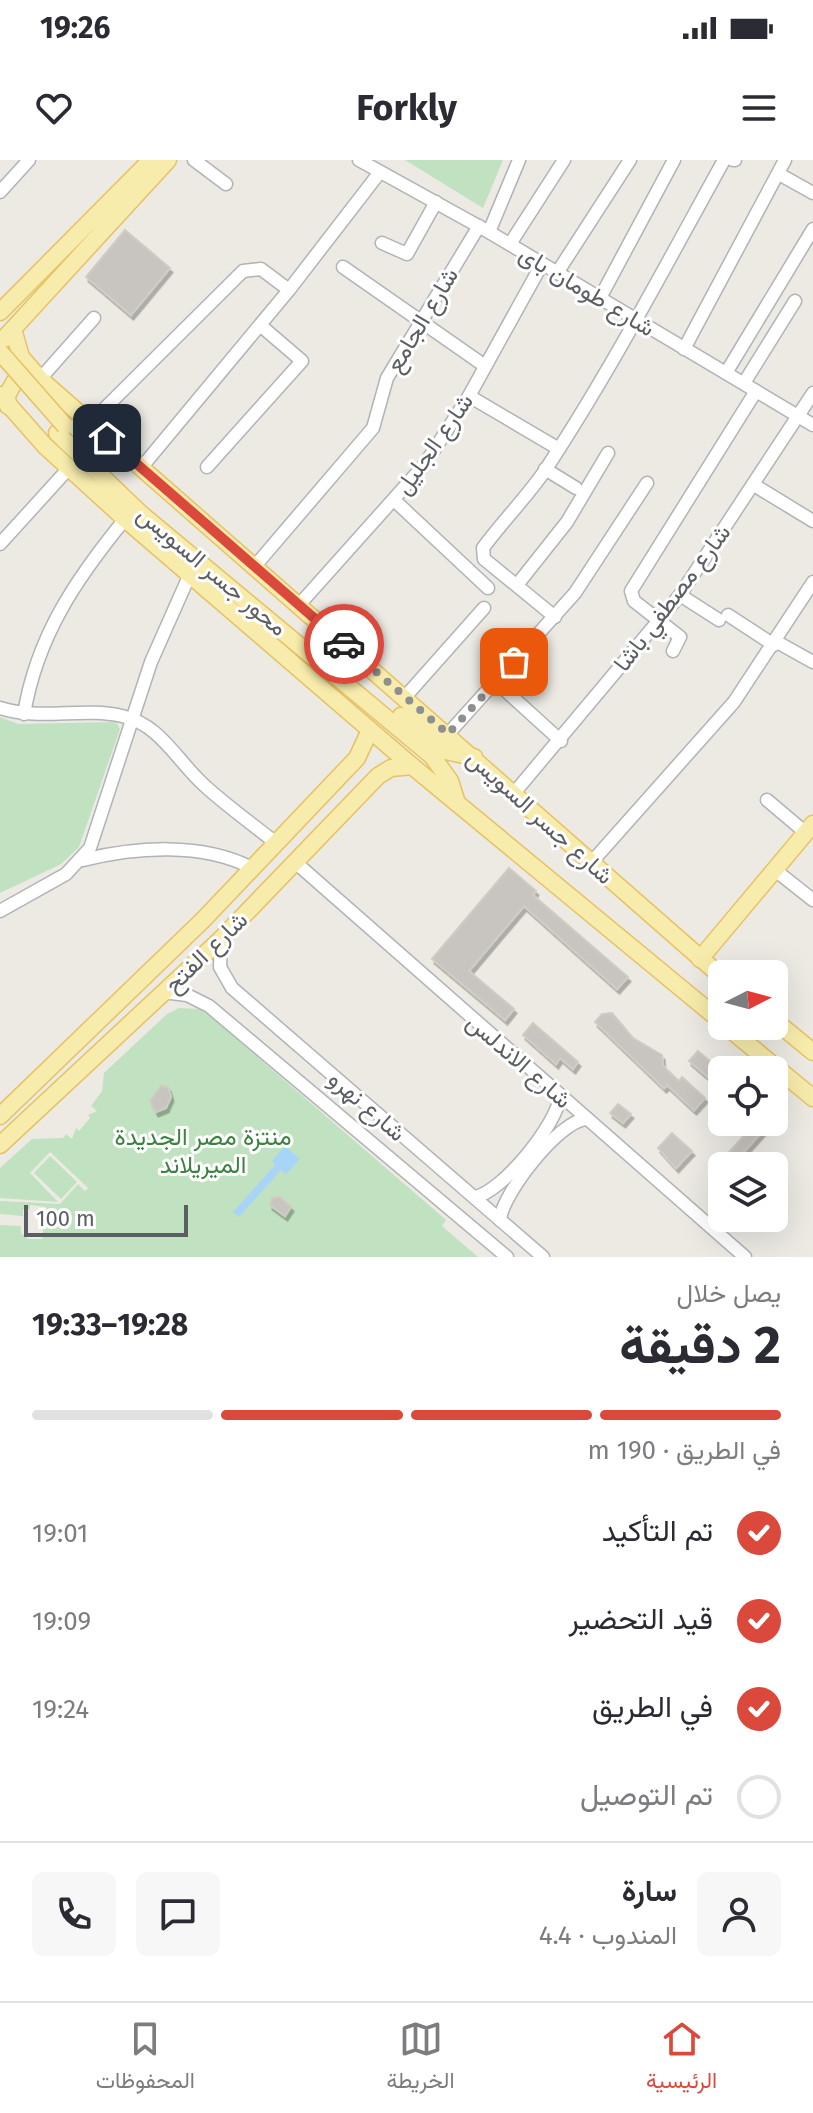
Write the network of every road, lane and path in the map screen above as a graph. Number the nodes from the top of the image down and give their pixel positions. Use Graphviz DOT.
graph roads {
  1 [pos="29,160"];
  2 [pos="151,160"];
  3 [pos="168,160"];
  4 [pos="194,160"];
  5 [pos="359,160"];
  6 [pos="519,160"];
  7 [pos="564,160"];
  8 [pos="630,160"];
  9 [pos="674,160"];
  10 [pos="724,160"];
  11 [pos="785,160"];
  12 [pos="380,172"];
  13 [pos="779,174"];
  14 [pos="226,184"];
  15 [pos="0,192"];
  16 [pos="813,193"];
  17 [pos="436,202"];
  18 [pos="484,229"];
  19 [pos="813,229"];
  20 [pos="382,243"];
  21 [pos="510,244"];
  22 [pos="542,264"];
  23 [pos="343,267"];
  24 [pos="557,273"];
  25 [pos="289,290"];
  26 [pos="600,298"];
  27 [pos="795,301"];
  28 [pos="0,312"];
  29 [pos="94,318"];
  30 [pos="636,320"];
  31 [pos="421,321"];
  32 [pos="260,325"];
  33 [pos="13,329"];
  34 [pos="0,343"];
  35 [pos="684,349"];
  36 [pos="0,352"];
  37 [pos="485,366"];
  38 [pos="0,369"];
  39 [pos="726,373"];
  40 [pos="40,379"];
  41 [pos="744,383"];
  42 [pos="756,391"];
  43 [pos="813,393"];
  44 [pos="469,396"];
  45 [pos="4,400"];
  46 [pos="798,416"];
  47 [pos="90,423"];
  48 [pos="813,425"];
  49 [pos="61,430"];
  50 [pos="559,449"];
  51 [pos="608,453"];
  52 [pos="207,467"];
  53 [pos="69,468"];
  54 [pos="141,468"];
  55 [pos="545,469"];
  56 [pos="647,483"];
  57 [pos="754,485"];
  58 [pos="576,488"];
  59 [pos="394,500"];
  60 [pos="125,519"];
  61 [pos="813,521"];
  62 [pos="0,544"];
  63 [pos="255,566"];
  64 [pos="190,574"];
  65 [pos="813,582"];
  66 [pos="517,585"];
  67 [pos="488,588"];
  68 [pos="680,595"];
  69 [pos="299,605"];
  70 [pos="484,608"];
  71 [pos="555,617"];
  72 [pos="659,621"];
  73 [pos="776,644"];
  74 [pos="673,651"];
  75 [pos="813,662"];
  76 [pos="496,682"];
  77 [pos="405,697"];
  78 [pos="0,708"];
  79 [pos="24,714"];
  80 [pos="133,719"];
  81 [pos="370,730"];
  82 [pos="448,734"];
  83 [pos="561,741"];
  84 [pos="474,757"];
  85 [pos="357,758"];
  86 [pos="412,766"];
  87 [pos="375,778"];
  88 [pos="515,792"];
  89 [pos="767,800"];
  90 [pos="457,803"];
  91 [pos="809,828"];
  92 [pos="276,843"];
  93 [pos="83,860"];
  94 [pos="295,862"];
  95 [pos="590,864"];
  96 [pos="252,868"];
  97 [pos="775,870"];
  98 [pos="813,900"];
  99 [pos="0,911"];
  100 [pos="203,920"];
  101 [pos="221,939"];
  102 [pos="700,959"];
  103 [pos="708,966"];
  104 [pos="163,992"];
  105 [pos="708,1011"];
  106 [pos="788,1030"];
  107 [pos="743,1040"];
  108 [pos="811,1047"];
  109 [pos="560,1096"];
  110 [pos="813,1098"];
  111 [pos="0,1116"];
  112 [pos="586,1119"];
  113 [pos="0,1145"];
  114 [pos="457,1183"];
  115 [pos="474,1197"];
  116 [pos="440,1200"];
  117 [pos="500,1220"];
  118 [pos="518,1235"];
  119 [pos="505,1255"];
  120 [pos="543,1257"];
  121 [pos="745,1257"];
  1 -- 15 [label="street"];
  2 -- 28 [label="main road"];
  3 -- 33 [label="main road"];
  4 -- 14 [label="street"];
  5 -- 12 [label="street, شارع طومان باى"];
  6 -- 18 [label="street, شارع الجامع"];
  7 -- 21 [label="street"];
  8 -- 24 [label="street"];
  9 -- 26 [label="street"];
  10 -- 30 [label="street"];
  11 -- 13 [label="street"];
  12 -- 17 [label="street, شارع طومان باى"];
  12 -- 25 [label="street"];
  13 -- 16 [label="street"];
  13 -- 35 [label="street"];
  17 -- 18 [label="street, شارع طومان باى"];
  17 -- 20 [label="street"];
  18 -- 21 [label="street, شارع طومان باى"];
  18 -- 31 [label="street, شارع الجامع"];
  19 -- 39 [label="street"];
  21 -- 22 [label="street, شارع طومان باى"];
  22 -- 24 [label="street, شارع طومان باى"];
  22 -- 37 [label="street, شارع الجليل"];
  23 -- 31 [label="street"];
  24 -- 26 [label="street, شارع طومان باى"];
  25 -- 32 [label="street"];
  25 -- 47 [label="street"];
  26 -- 30 [label="street, شارع طومان باى"];
  27 -- 41 [label="street"];
  29 -- 40 [label="street"];
  30 -- 35 [label="street, شارع طومان باى"];
  30 -- 50 [label="street"];
  31 -- 37 [label="street"];
  31 -- 63 [label="street, شارع الجامع"];
  32 -- 52 [label="street"];
  32 -- 54 [label="street"];
  33 -- 34 [label="main road"];
  33 -- 40 [label="main road, شارع جسر السويس"];
  35 -- 39 [label="street, شارع طومان باى"];
  36 -- 49 [label="main road, محور جسر السويس, bridge"];
  37 -- 44 [label="street, شارع الجليل"];
  38 -- 49 [label="main road, محور جسر السويس"];
  39 -- 41 [label="street, شارع طومان باى"];
  40 -- 45 [label="main road"];
  40 -- 47 [label="main road, شارع جسر السويس"];
  41 -- 42 [label="street, شارع طومان باى"];
  42 -- 46 [label="street, شارع طومان باى"];
  42 -- 72 [label="street"];
  43 -- 46 [label="street, شارع مصطفي باشا"];
  44 -- 50 [label="street"];
  44 -- 59 [label="street, شارع الجليل"];
  45 -- 53 [label="main road, شارع جسر السويس"];
  46 -- 48 [label="street, شارع طومان باى"];
  46 -- 57 [label="street, شارع مصطفي باشا"];
  47 -- 54 [label="main road, شارع جسر السويس"];
  49 -- 84 [label="main road, محور جسر السويس"];
  49 -- 90 [label="main road, محور جسر السويس"];
  50 -- 55 [label="street"];
  51 -- 66 [label="street"];
  53 -- 60 [label="main road, شارع جسر السويس"];
  53 -- 62 [label="street"];
  54 -- 63 [label="main road, شارع جسر السويس"];
  55 -- 58 [label="street"];
  55 -- 66 [label="street"];
  56 -- 71 [label="street"];
  57 -- 61 [label="street"];
  57 -- 68 [label="street, شارع مصطفي باشا"];
  59 -- 67 [label="street"];
  59 -- 69 [label="street, شارع الجليل"];
  60 -- 64 [label="main road, شارع جسر السويس"];
  60 -- 79 [label="street"];
  63 -- 69 [label="main road, شارع جسر السويس"];
  64 -- 80 [label="street"];
  64 -- 81 [label="main road, شارع جسر السويس"];
  65 -- 73 [label="street"];
  66 -- 71 [label="street"];
  68 -- 72 [label="street, شارع مصطفي باشا"];
  68 -- 73 [label="street"];
  69 -- 77 [label="main road, شارع جسر السويس"];
  70 -- 77 [label="street"];
  71 -- 76 [label="street"];
  72 -- 74 [label="street"];
  72 -- 83 [label="street, شارع مصطفي باشا"];
  73 -- 75 [label="street"];
  73 -- 95 [label="street"];
  76 -- 82 [label="street"];
  76 -- 83 [label="street"];
  77 -- 82 [label="main road, شارع جسر السويس"];
  78 -- 79 [label="street"];
  79 -- 80 [label="street"];
  80 -- 92 [label="street"];
  80 -- 93 [label="street"];
  81 -- 85 [label="main road, شارع الفتح"];
  81 -- 86 [label="main road, شارع جسر السويس"];
  82 -- 84 [label="main road, شارع جسر السويس"];
  83 -- 88 [label="street, شارع مصطفي باشا"];
  84 -- 88 [label="main road, شارع جسر السويس"];
  85 -- 87 [label="main road"];
  85 -- 92 [label="main road, شارع الفتح"];
  86 -- 87 [label="main road, شارع الفتح"];
  86 -- 90 [label="main road, شارع جسر السويس"];
  87 -- 94 [label="main road, شارع الفتح"];
  88 -- 95 [label="main road, شارع جسر السويس"];
  89 -- 91 [label="street"];
  90 -- 105 [label="main road, شارع جسر السويس"];
  91 -- 97 [label="main road"];
  92 -- 96 [label="main road, شارع الفتح"];
  93 -- 96 [label="street"];
  93 -- 99 [label="street"];
  94 -- 101 [label="main road, شارع الفتح"];
  94 -- 109 [label="street, شارع الاندلس"];
  95 -- 102 [label="main road, شارع جسر السويس"];
  96 -- 100 [label="main road, شارع الفتح"];
  97 -- 98 [label="street"];
  97 -- 102 [label="main road"];
  100 -- 101 [label="main road"];
  100 -- 111 [label="main road, شارع الفتح"];
  101 -- 104 [label="main road, شارع الفتح"];
  101 -- 114 [label="street, شارع نهرو"];
  102 -- 103 [label="main road, شارع جسر السويس"];
  104 -- 113 [label="main road, شارع الفتح"];
  104 -- 116 [label="street, شارع نهرو"];
  106 -- 108 [label="main road"];
  107 -- 110 [label="main road, شارع جسر السويس"];
  109 -- 112 [label="street, شارع الاندلس"];
  109 -- 115 [label="street"];
  112 -- 117 [label="street"];
  112 -- 121 [label="street, شارع الاندلس"];
  114 -- 115 [label="street, شارع نهرو"];
  114 -- 116 [label="street"];
  115 -- 117 [label="street, شارع نهرو"];
  116 -- 119 [label="street, شارع نهرو"];
  117 -- 118 [label="street, شارع نهرو"];
  118 -- 119 [label="street"];
  118 -- 120 [label="street, شارع نهرو"];
}
